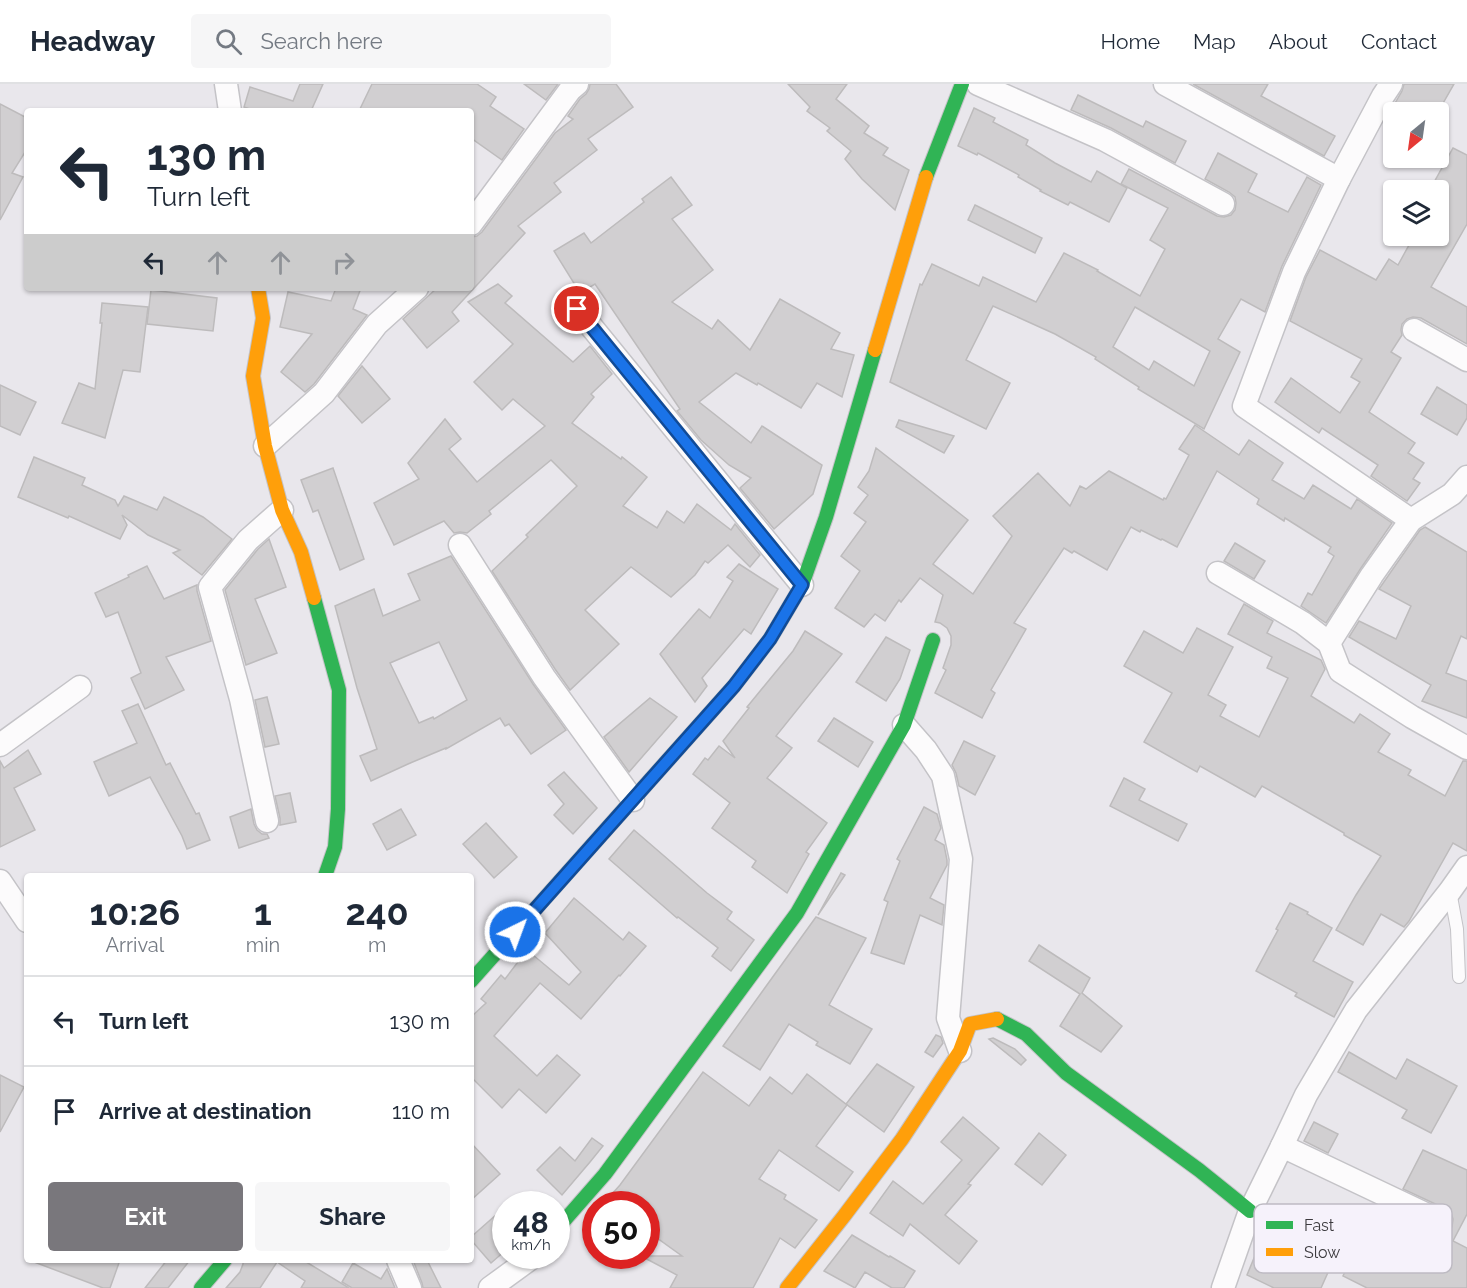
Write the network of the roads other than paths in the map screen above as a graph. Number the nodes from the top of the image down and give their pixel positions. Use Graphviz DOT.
graph roads {
  1 [pos="226,84"];
  2 [pos="577,84"];
  3 [pos="962,84"];
  4 [pos="978,84"];
  5 [pos="1166,84"];
  6 [pos="1391,84"];
  7 [pos="230,108"];
  8 [pos="1339,179"];
  9 [pos="1223,204"];
  10 [pos="474,220"];
  11 [pos="258,291"];
  12 [pos="414,291"];
  13 [pos="577,309"];
  14 [pos="1414,330"];
  15 [pos="1467,360"];
  16 [pos="266,446"];
  17 [pos="1467,477"];
  18 [pos="282,510"];
  19 [pos="1411,520"];
  20 [pos="460,545"];
  21 [pos="1218,573"];
  22 [pos="802,585"];
  23 [pos="933,640"];
  24 [pos="1329,644"];
  25 [pos="80,687"];
  26 [pos="904,725"];
  27 [pos="0,744"];
  28 [pos="1467,748"];
  29 [pos="633,800"];
  30 [pos="267,820"];
  31 [pos="1467,867"];
  32 [pos="326,873"];
  33 [pos="0,881"];
  34 [pos="1450,891"];
  35 [pos="24,917"];
  36 [pos="1459,977"];
  37 [pos="474,978"];
  38 [pos="960,1051"];
  39 [pos="1282,1146"];
  40 [pos="1404,1204"];
  41 [pos="1250,1211"];
  42 [pos="570,1214"];
  43 [pos="222,1263"];
  44 [pos="400,1263"];
  45 [pos="516,1269"];
  46 [pos="201,1288"];
  47 [pos="410,1288"];
  48 [pos="490,1288"];
  49 [pos="787,1288"];
  50 [pos="1223,1288"];
  1 -- 7 [label="street"];
  2 -- 10 [label="street"];
  3 -- 22 [label="street"];
  4 -- 9 [label="street"];
  5 -- 8 [label="street"];
  6 -- 8 [label="street"];
  8 -- 19 [label="street"];
  11 -- 16 [label="street"];
  12 -- 16 [label="street"];
  13 -- 22 [label="street"];
  14 -- 15 [label="street"];
  16 -- 18 [label="street"];
  17 -- 19 [label="street"];
  18 -- 30 [label="street"];
  18 -- 32 [label="street"];
  19 -- 24 [label="street"];
  20 -- 29 [label="street"];
  21 -- 24 [label="street"];
  22 -- 29 [label="street"];
  23 -- 26 [label="street"];
  24 -- 28 [label="street"];
  25 -- 27 [label="street"];
  26 -- 38 [label="street"];
  26 -- 42 [label="street"];
  29 -- 37 [label="street"];
  31 -- 34 [label="street"];
  33 -- 35 [label="street"];
  34 -- 36 [label="lane"];
  34 -- 39 [label="street"];
  38 -- 41 [label="street"];
  38 -- 49 [label="street"];
  39 -- 40 [label="street"];
  39 -- 41 [label="street"];
  41 -- 50 [label="street"];
  43 -- 46 [label="street"];
  44 -- 47 [label="street"];
  45 -- 48 [label="street"];
}
